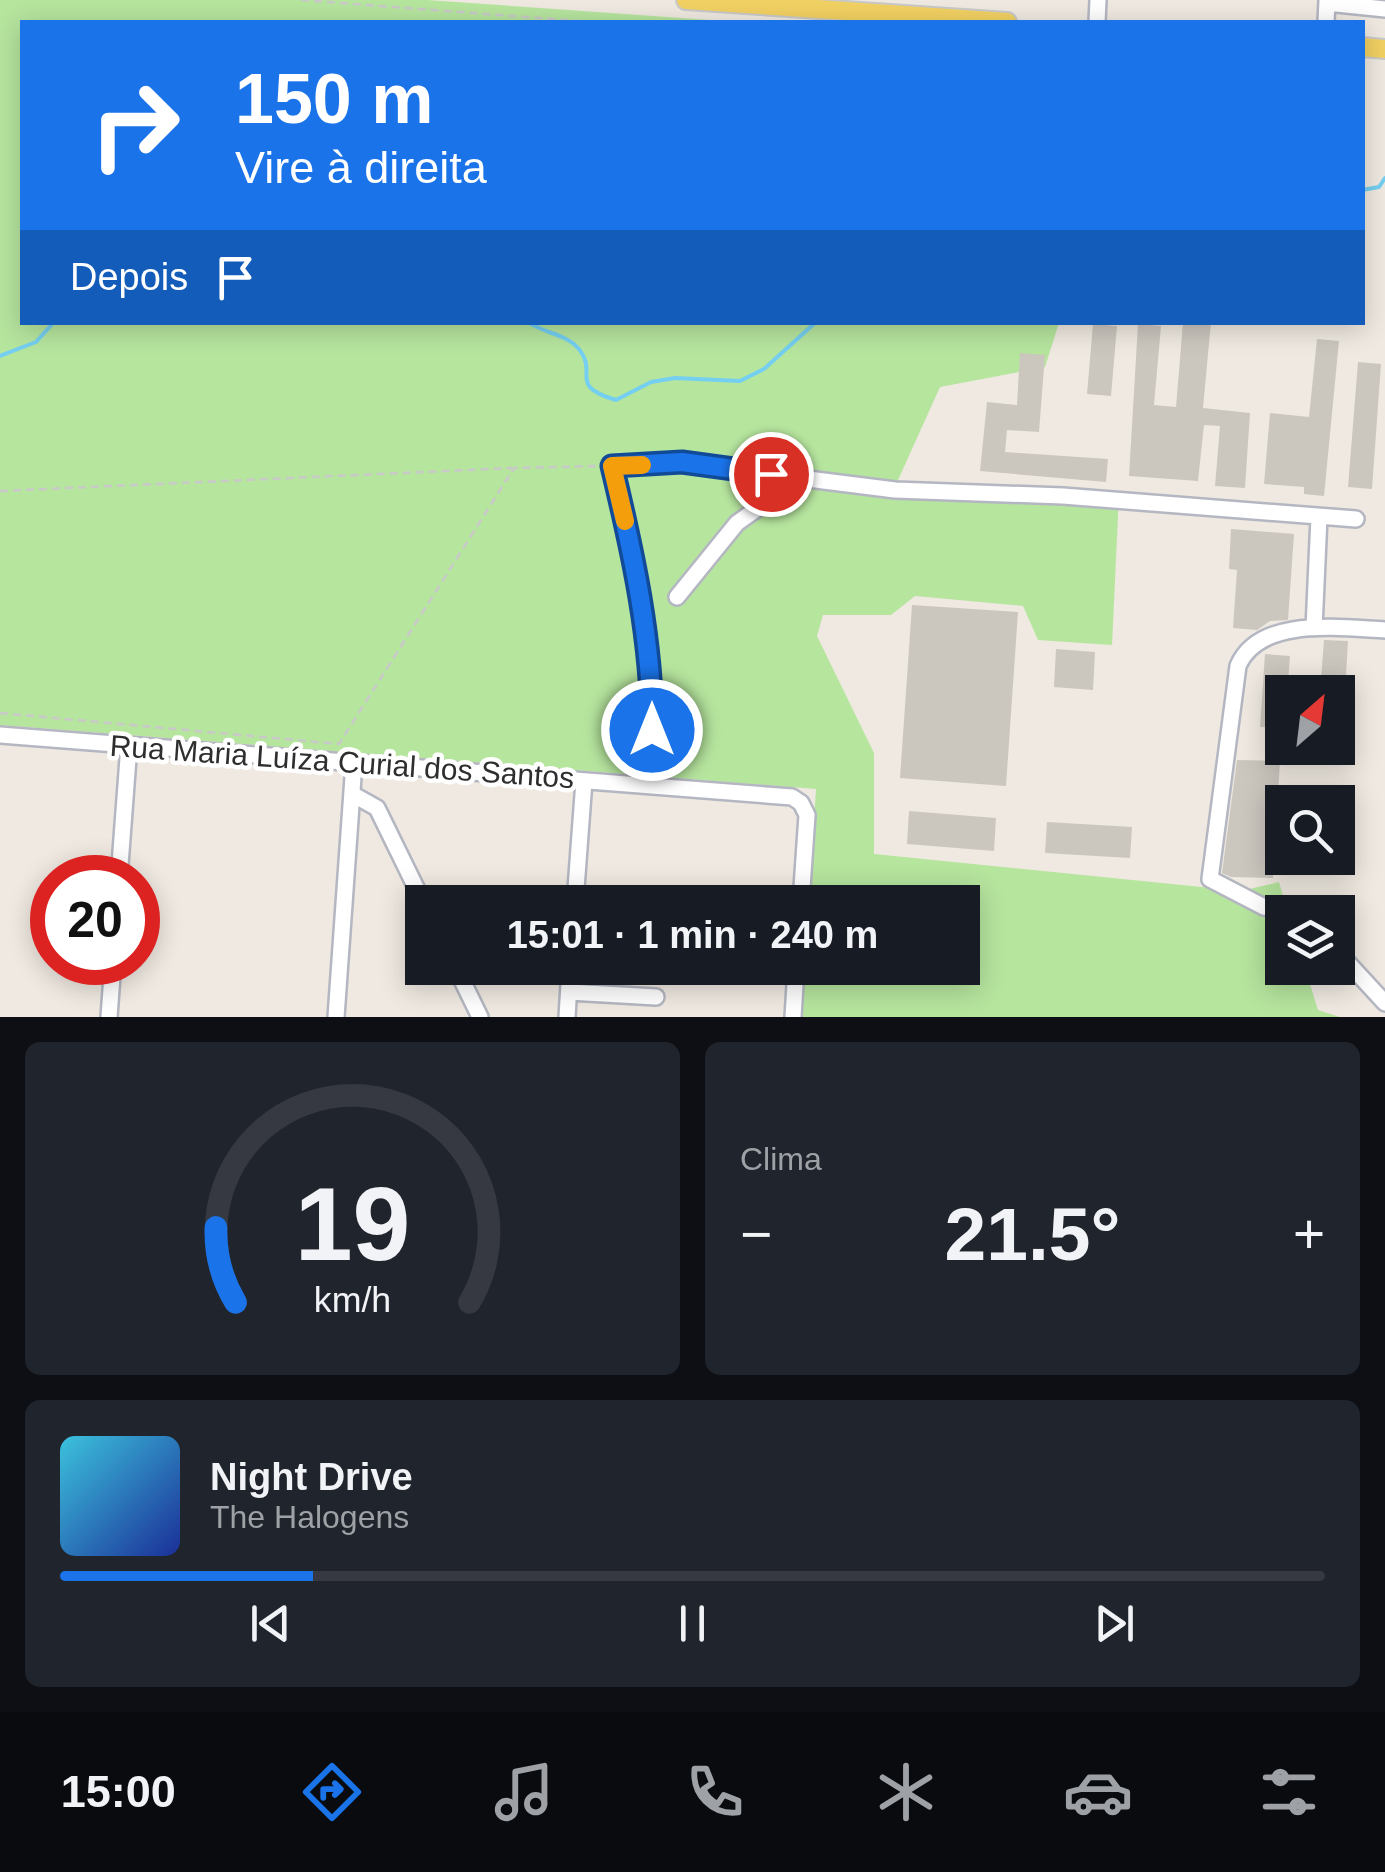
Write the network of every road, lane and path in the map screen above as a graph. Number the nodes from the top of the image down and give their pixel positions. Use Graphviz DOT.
graph roads {
  1 [pos="301,0"];
  2 [pos="686,0"];
  3 [pos="1327,1"];
  4 [pos="780,3"];
  5 [pos="867,6"];
  6 [pos="1385,10"];
  7 [pos="566,20"];
  8 [pos="989,20"];
  9 [pos="612,466"];
  10 [pos="514,468"];
  11 [pos="800,478"];
  12 [pos="0,491"];
  13 [pos="1319,516"];
  14 [pos="1356,519"];
  15 [pos="676,597"];
  16 [pos="1314,628"];
  17 [pos="1385,630"];
  18 [pos="0,713"];
  19 [pos="0,735"];
  20 [pos="128,745"];
  21 [pos="652,757"];
  22 [pos="354,763"];
  23 [pos="584,780"];
  24 [pos="352,794"];
  25 [pos="121,855"];
  26 [pos="416,885"];
  27 [pos="576,885"];
  28 [pos="801,885"];
  29 [pos="1265,906"];
  30 [pos="1355,970"];
  31 [pos="111,985"];
  32 [pos="464,985"];
  33 [pos="569,985"];
  34 [pos="795,985"];
  35 [pos="568,992"];
  36 [pos="656,996"];
  37 [pos="1385,1003"];
  38 [pos="109,1017"];
  39 [pos="336,1017"];
  40 [pos="480,1017"];
  41 [pos="567,1017"];
  42 [pos="792,1017"];
  1 -- 7 [label="path"];
  2 -- 4 [label="main road"];
  3 -- 6 [label="street"];
  4 -- 5 [label="main road"];
  5 -- 8 [label="main road"];
  9 -- 10 [label="path"];
  9 -- 11 [label="street"];
  9 -- 21 [label="street"];
  10 -- 12 [label="path"];
  10 -- 18 [label="path"];
  11 -- 13 [label="street"];
  11 -- 15 [label="street"];
  13 -- 14 [label="street"];
  13 -- 16 [label="street"];
  16 -- 17 [label="street"];
  16 -- 29 [label="street"];
  19 -- 20 [label="street, Rua Maria Luíza Curial dos Santos"];
  20 -- 22 [label="street, Rua Maria Luíza Curial dos Santos"];
  20 -- 25 [label="street"];
  22 -- 23 [label="street, Rua Maria Luíza Curial dos Santos"];
  22 -- 24 [label="street"];
  23 -- 27 [label="street"];
  23 -- 28 [label="street, Rua Maria Luíza Curial dos Santos"];
  24 -- 26 [label="street"];
  24 -- 39 [label="street"];
  30 -- 37 [label="street"];
  31 -- 38 [label="street"];
  32 -- 40 [label="street"];
  33 -- 35 [label="street"];
  34 -- 42 [label="street"];
  35 -- 36 [label="street"];
  35 -- 41 [label="street"];
}
